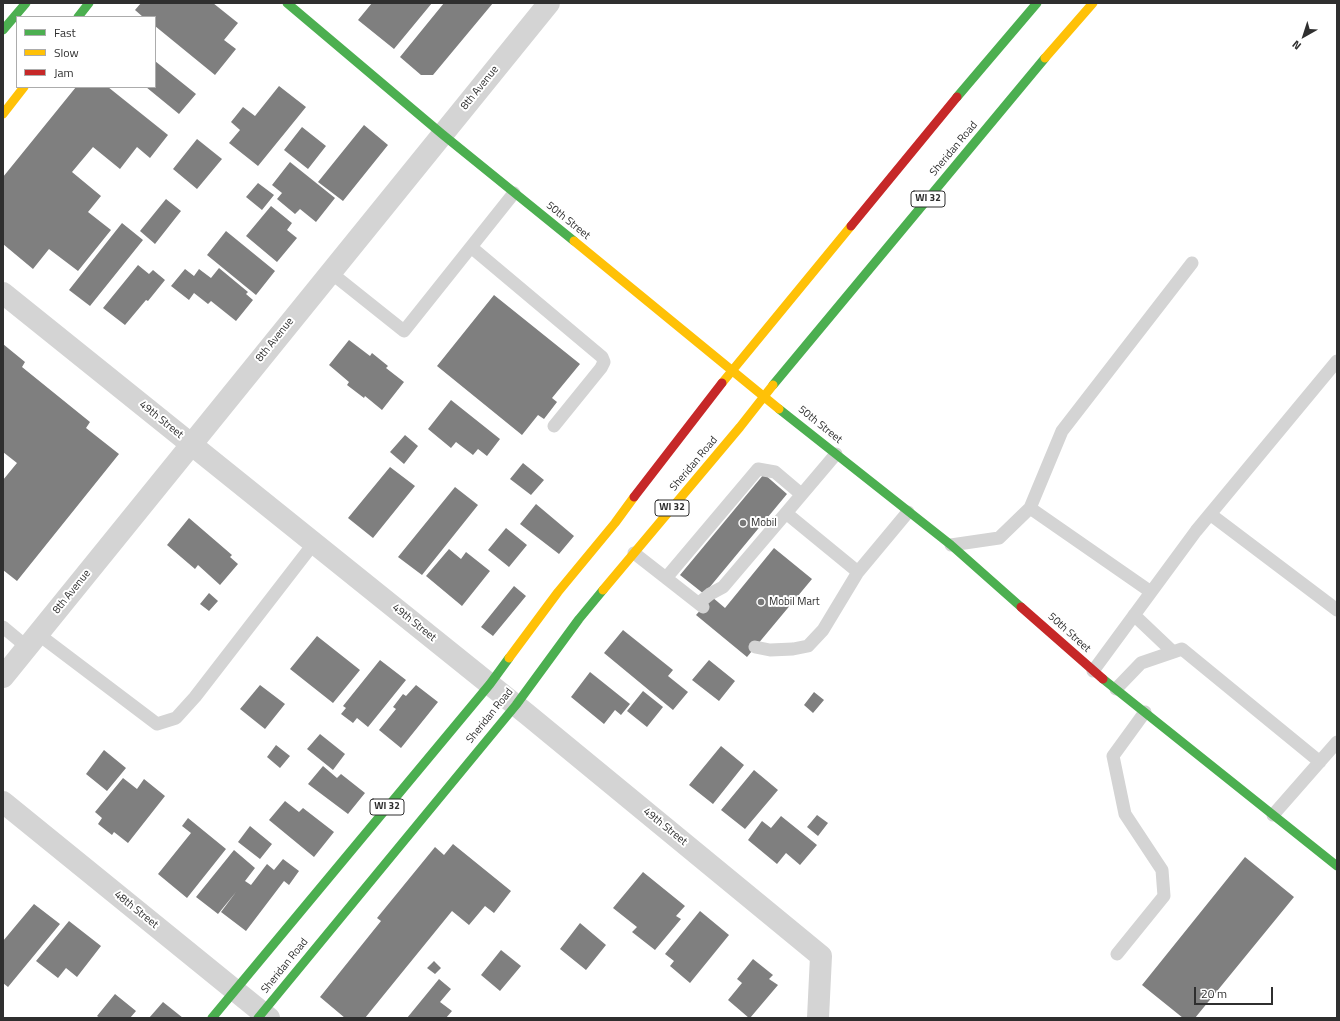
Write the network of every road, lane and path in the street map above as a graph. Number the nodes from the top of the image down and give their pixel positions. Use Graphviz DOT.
graph roads {
  1 [pos="26,3"];
  2 [pos="89,3"];
  3 [pos="287,3"];
  4 [pos="549,3"];
  5 [pos="1093,3"];
  6 [pos="1034,4"];
  7 [pos="79,16"];
  8 [pos="3,30"];
  9 [pos="23,88"];
  10 [pos="3,114"];
  11 [pos="442,134"];
  12 [pos="514,193"];
  13 [pos="471,247"];
  14 [pos="1192,263"];
  15 [pos="330,272"];
  16 [pos="3,293"];
  17 [pos="1337,361"];
  18 [pos="733,371"];
  19 [pos="764,396"];
  20 [pos="554,426"];
  21 [pos="191,444"];
  22 [pos="836,454"];
  23 [pos="801,494"];
  24 [pos="1030,508"];
  25 [pos="773,510"];
  26 [pos="786,512"];
  27 [pos="908,512"];
  28 [pos="1210,514"];
  29 [pos="314,543"];
  30 [pos="951,544"];
  31 [pos="634,553"];
  32 [pos="858,572"];
  33 [pos="666,578"];
  34 [pos="1151,592"];
  35 [pos="1337,610"];
  36 [pos="1134,615"];
  37 [pos="3,627"];
  38 [pos="33,641"];
  39 [pos="755,647"];
  40 [pos="1172,652"];
  41 [pos="1093,670"];
  42 [pos="3,677"];
  43 [pos="490,684"];
  44 [pos="1116,689"];
  45 [pos="516,705"];
  46 [pos="1145,712"];
  47 [pos="1337,742"];
  48 [pos="1320,762"];
  49 [pos="3,802"];
  50 [pos="1273,815"];
  51 [pos="1337,866"];
  52 [pos="1117,954"];
  53 [pos="235,990"];
  54 [pos="263,1016"];
  55 [pos="212,1018"];
  56 [pos="818,1018"];
  1 -- 8 [label="main road"];
  2 -- 7 [label="main road"];
  3 -- 11 [label="main road, 50th Street"];
  4 -- 11 [label="street, 8th Avenue"];
  5 -- 19 [label="main road, Sheridan Road / WI 32"];
  6 -- 18 [label="main road, Sheridan Road / WI 32"];
  9 -- 10 [label="main road"];
  11 -- 12 [label="main road, 50th Street"];
  11 -- 15 [label="street, 8th Avenue"];
  12 -- 13 [label="lane"];
  12 -- 18 [label="main road, 50th Street"];
  13 -- 15 [label="lane"];
  13 -- 20 [label="lane"];
  14 -- 24 [label="lane"];
  15 -- 21 [label="street, 8th Avenue"];
  16 -- 21 [label="street, 49th Street"];
  17 -- 28 [label="lane"];
  18 -- 19 [label="main road, 50th Street"];
  18 -- 43 [label="main road, Sheridan Road / WI 32"];
  19 -- 22 [label="main road, 50th Street"];
  19 -- 31 [label="main road, Sheridan Road / WI 32"];
  21 -- 29 [label="street, 49th Street"];
  21 -- 38 [label="street, 8th Avenue"];
  22 -- 23 [label="lane"];
  22 -- 27 [label="main road, 50th Street"];
  23 -- 26 [label="lane"];
  23 -- 33 [label="lane"];
  24 -- 30 [label="lane"];
  24 -- 34 [label="lane"];
  25 -- 26 [label="lane"];
  26 -- 32 [label="lane"];
  26 -- 33 [label="lane"];
  27 -- 30 [label="main road, 50th Street"];
  27 -- 32 [label="lane"];
  28 -- 34 [label="lane"];
  28 -- 35 [label="lane"];
  29 -- 38 [label="lane"];
  29 -- 43 [label="street, 49th Street"];
  30 -- 41 [label="main road, 50th Street"];
  31 -- 33 [label="lane"];
  31 -- 45 [label="main road, Sheridan Road / WI 32"];
  32 -- 39 [label="lane"];
  34 -- 36 [label="lane"];
  36 -- 40 [label="lane"];
  36 -- 41 [label="lane"];
  37 -- 38 [label="lane"];
  38 -- 42 [label="street, 8th Avenue"];
  40 -- 44 [label="lane"];
  40 -- 48 [label="lane"];
  41 -- 44 [label="main road, 50th Street"];
  43 -- 45 [label="street, 49th Street"];
  43 -- 53 [label="main road, Sheridan Road / WI 32"];
  44 -- 46 [label="main road, 50th Street"];
  45 -- 54 [label="main road, Sheridan Road / WI 32"];
  45 -- 56 [label="street, 49th Street"];
  46 -- 50 [label="main road, 50th Street"];
  46 -- 52 [label="lane"];
  47 -- 48 [label="lane"];
  48 -- 50 [label="lane"];
  49 -- 53 [label="street, 48th Street"];
  50 -- 51 [label="main road, 50th Street"];
  53 -- 54 [label="street, 48th Street"];
  53 -- 55 [label="main road, Sheridan Road / WI 32"];
}
